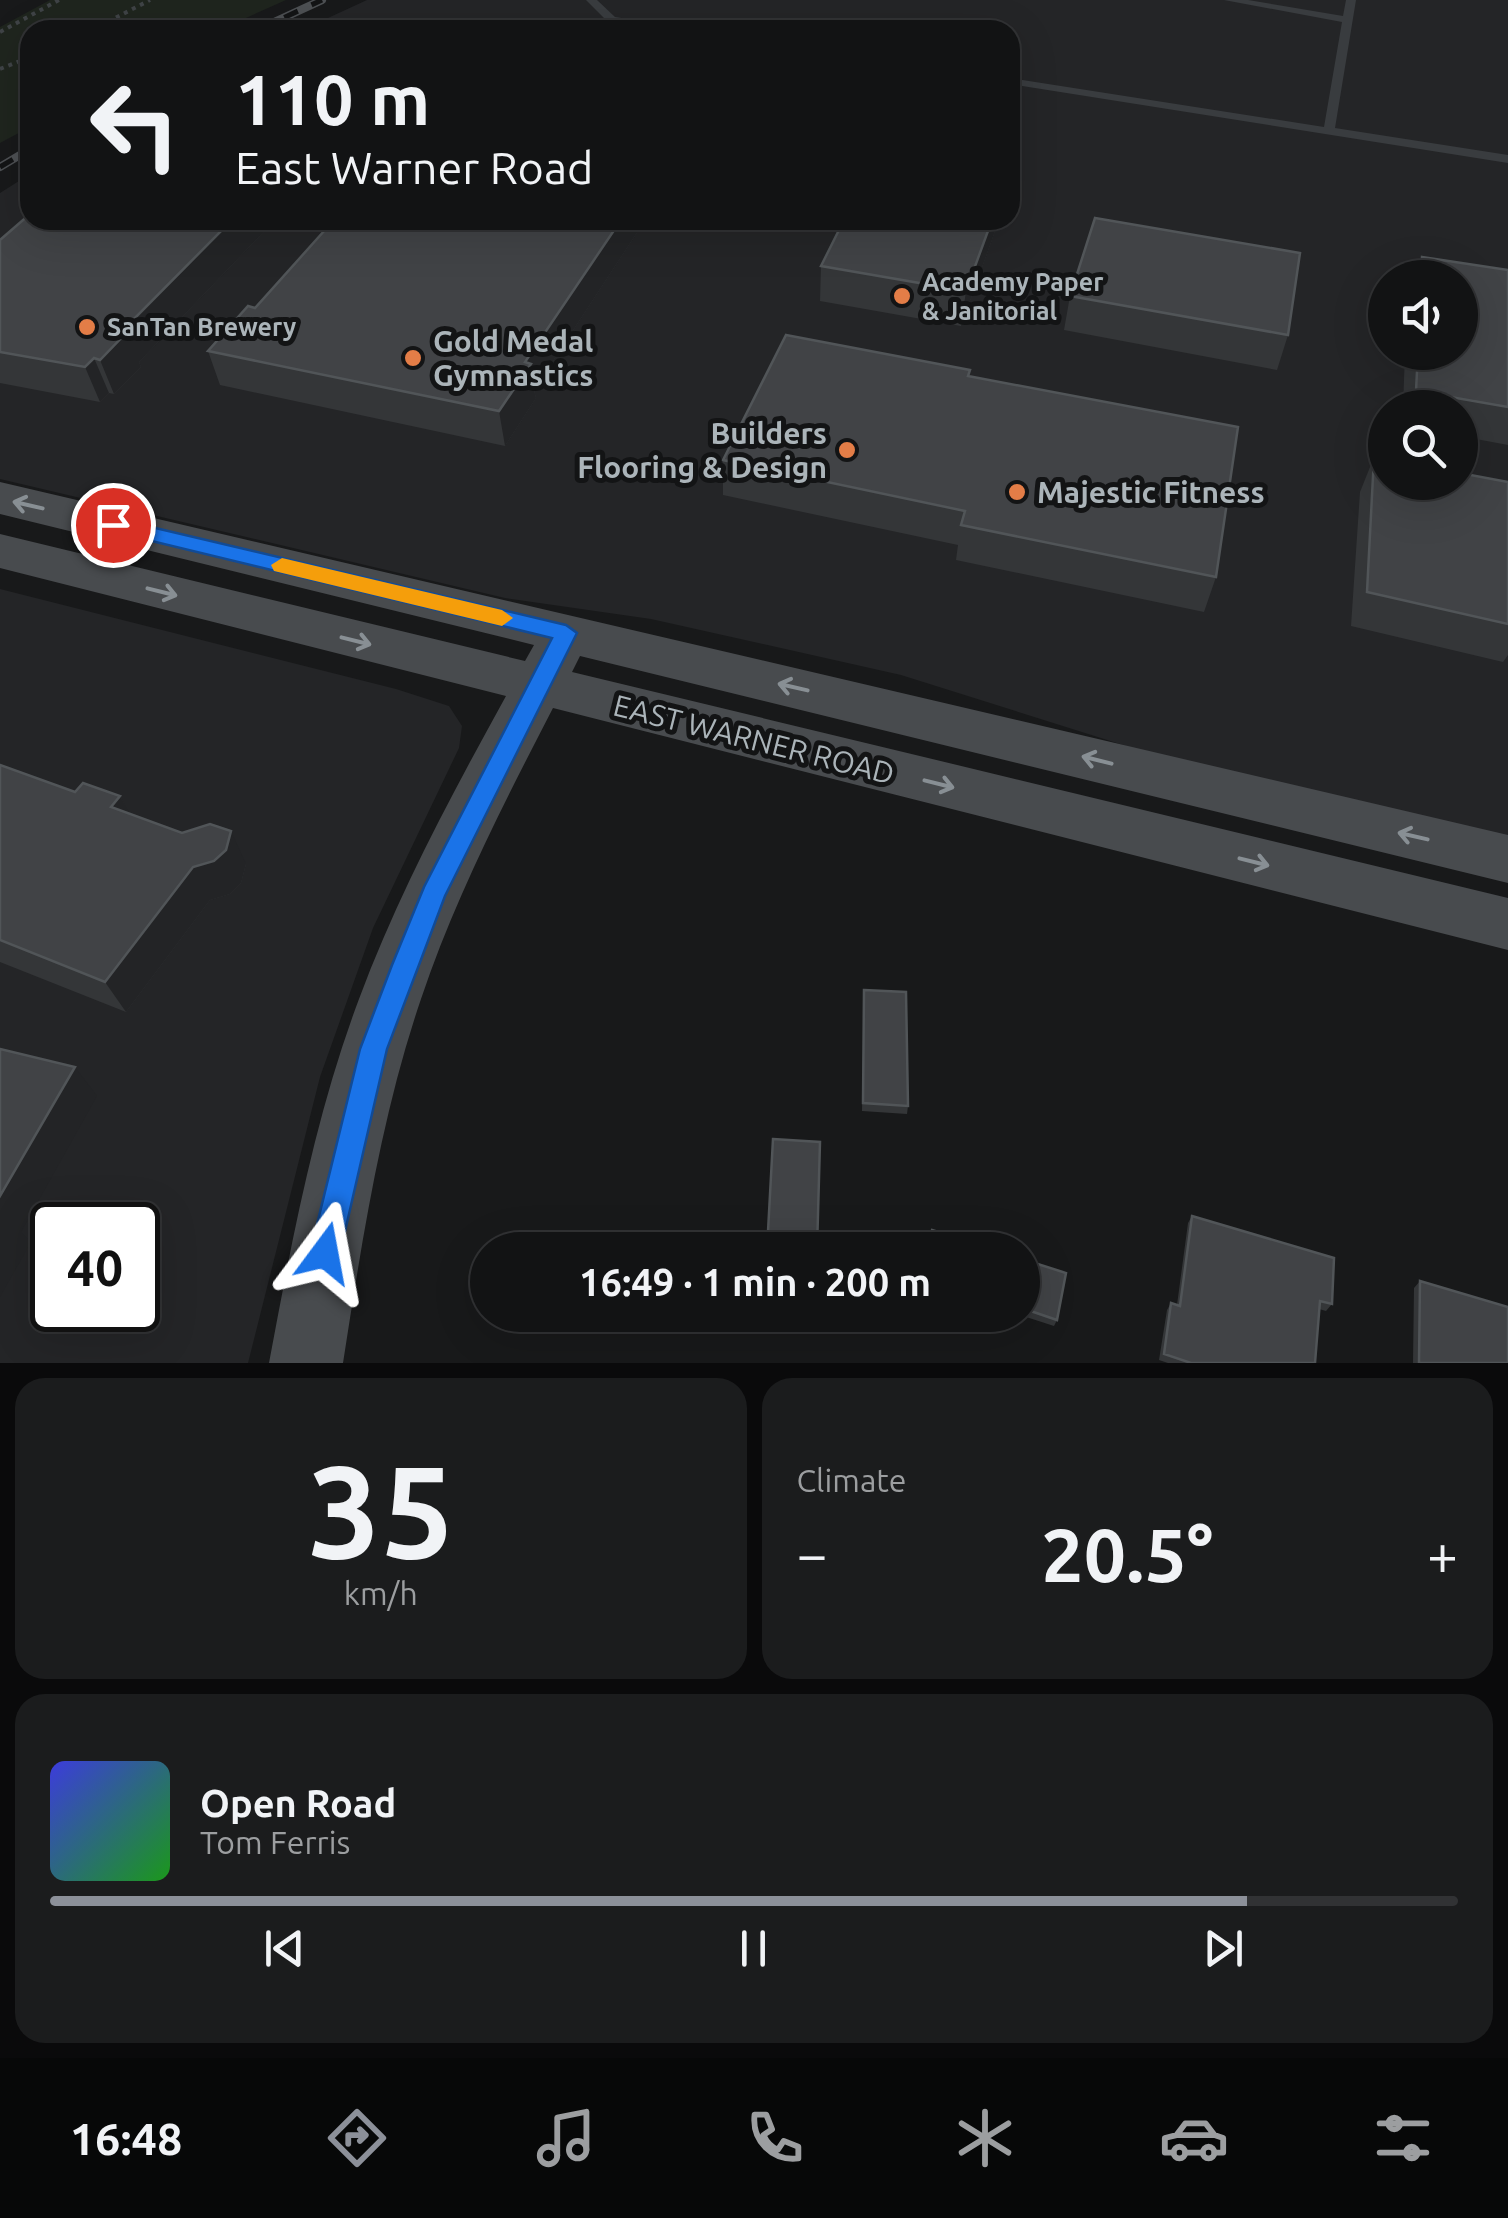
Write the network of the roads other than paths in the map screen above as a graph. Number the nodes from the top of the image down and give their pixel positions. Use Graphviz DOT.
graph roads {
  1 [pos="590,0"];
  2 [pos="1230,0"];
  3 [pos="1352,0"];
  4 [pos="612,20"];
  5 [pos="1348,20"];
  6 [pos="1020,83"];
  7 [pos="1330,131"];
  8 [pos="1508,159"];
  9 [pos="0,498"];
  10 [pos="0,551"];
  11 [pos="566,633"];
  12 [pos="538,686"];
  13 [pos="1508,859"];
  14 [pos="1508,924"];
  15 [pos="306,1363"];
  1 -- 4 [label="lane"];
  2 -- 5 [label="lane"];
  3 -- 5 [label="lane"];
  5 -- 7 [label="lane"];
  6 -- 7 [label="lane"];
  7 -- 8 [label="lane"];
  11 -- 9 [label="main road, EAST WARNER ROAD, one-way"];
  10 -- 12 [label="main road, EAST WARNER ROAD, one-way"];
  11 -- 12 [label="main road"];
  13 -- 11 [label="main road, EAST WARNER ROAD, one-way"];
  12 -- 14 [label="main road, EAST WARNER ROAD, one-way"];
  12 -- 15 [label="main road"];
}
